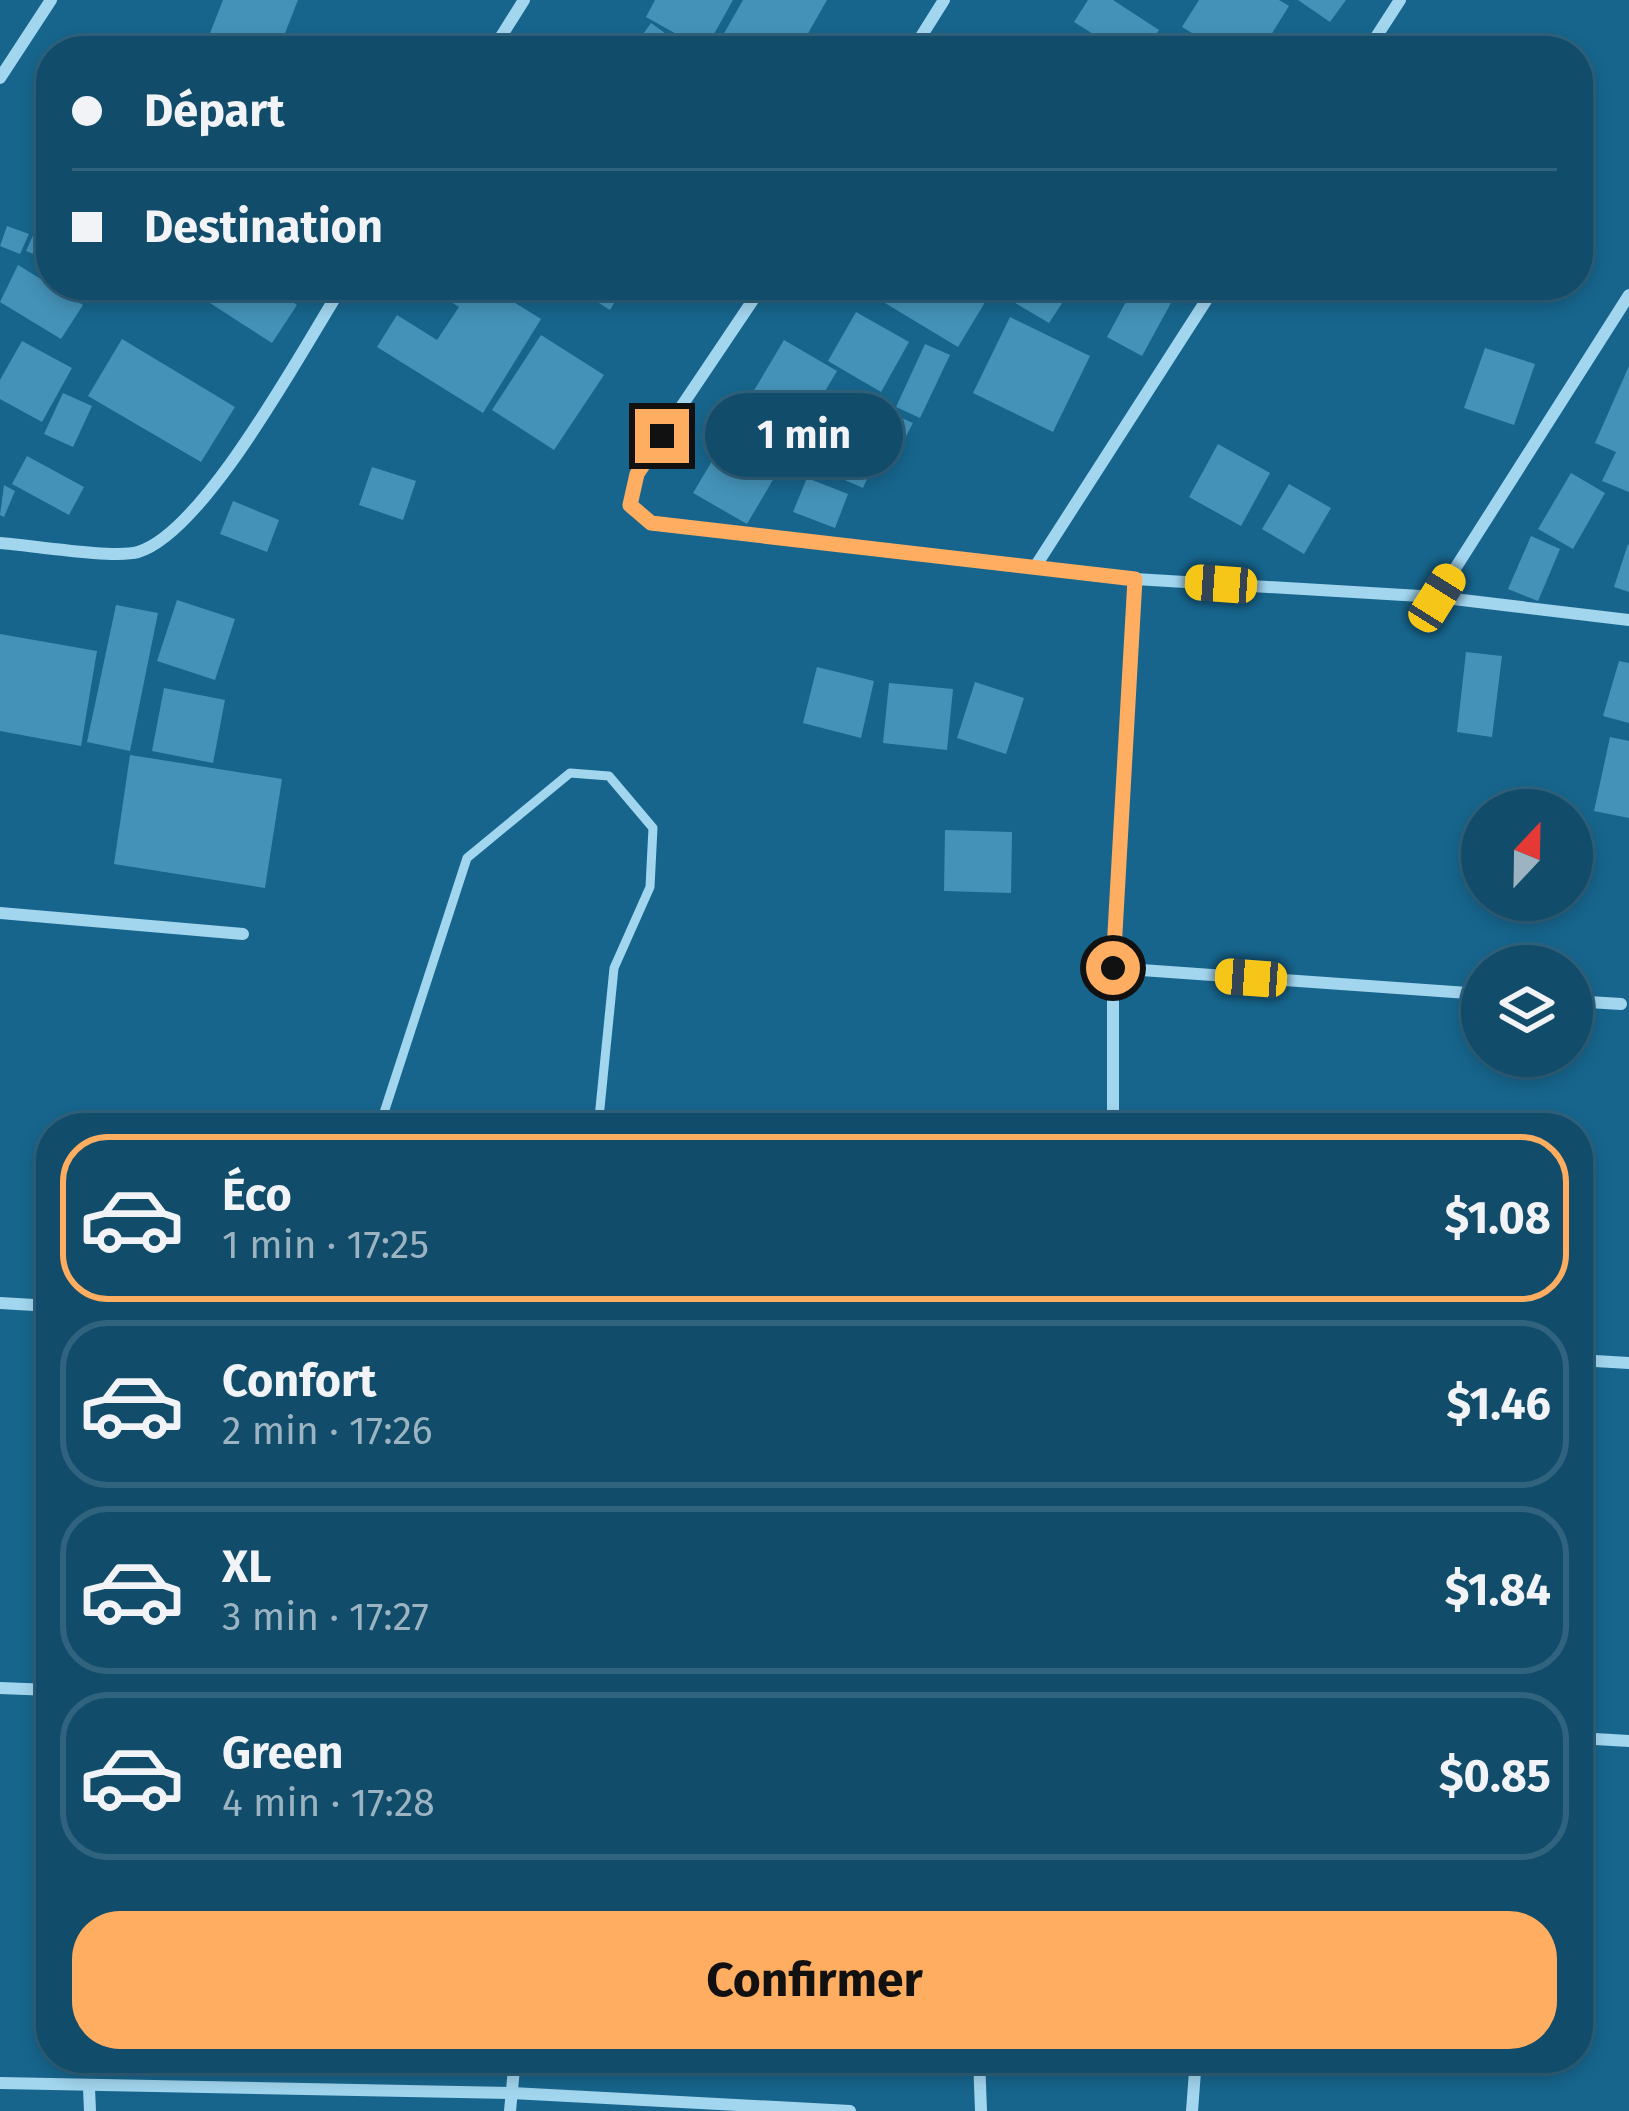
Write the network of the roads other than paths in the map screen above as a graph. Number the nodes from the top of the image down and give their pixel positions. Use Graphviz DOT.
graph roads {
  1 [pos="51,0"];
  2 [pos="524,0"];
  3 [pos="944,0"];
  4 [pos="1400,0"];
  5 [pos="501,36"];
  6 [pos="921,36"];
  7 [pos="1377,36"];
  8 [pos="0,78"];
  9 [pos="1629,295"];
  10 [pos="333,300"];
  11 [pos="753,300"];
  12 [pos="1206,300"];
  13 [pos="0,543"];
  14 [pos="1034,567"];
  15 [pos="1135,579"];
  16 [pos="1437,598"];
  17 [pos="1629,620"];
  18 [pos="0,914"];
  19 [pos="243,934"];
  20 [pos="1113,968"];
  21 [pos="1461,993"];
  22 [pos="1593,1002"];
  23 [pos="1621,1004"];
  24 [pos="385,1113"];
  25 [pos="600,1113"];
  26 [pos="1113,1113"];
  27 [pos="0,1303"];
  28 [pos="36,1305"];
  29 [pos="1593,1361"];
  30 [pos="1629,1363"];
  31 [pos="0,1688"];
  32 [pos="36,1689"];
  33 [pos="1593,1739"];
  34 [pos="1629,1741"];
  35 [pos="514,2073"];
  36 [pos="980,2073"];
  37 [pos="1195,2073"];
  38 [pos="0,2083"];
  39 [pos="89,2088"];
  40 [pos="512,2093"];
  41 [pos="90,2111"];
  42 [pos="510,2111"];
  43 [pos="850,2111"];
  44 [pos="981,2111"];
  45 [pos="1192,2111"];
  1 -- 8 [label="street"];
  2 -- 5 [label="street"];
  3 -- 6 [label="street"];
  4 -- 7 [label="street"];
  9 -- 16 [label="street"];
  10 -- 13 [label="street"];
  11 -- 14 [label="street"];
  12 -- 14 [label="street"];
  14 -- 15 [label="street"];
  15 -- 16 [label="street"];
  15 -- 20 [label="street"];
  16 -- 17 [label="street"];
  18 -- 19 [label="street"];
  20 -- 21 [label="street"];
  20 -- 26 [label="street"];
  22 -- 23 [label="street"];
  24 -- 25 [label="lane"];
  27 -- 28 [label="street"];
  29 -- 30 [label="street"];
  31 -- 32 [label="street"];
  33 -- 34 [label="street"];
  35 -- 40 [label="street"];
  36 -- 44 [label="street"];
  37 -- 45 [label="street"];
  38 -- 39 [label="street"];
  39 -- 40 [label="street"];
  39 -- 41 [label="street"];
  40 -- 42 [label="street"];
  40 -- 43 [label="street"];
}
